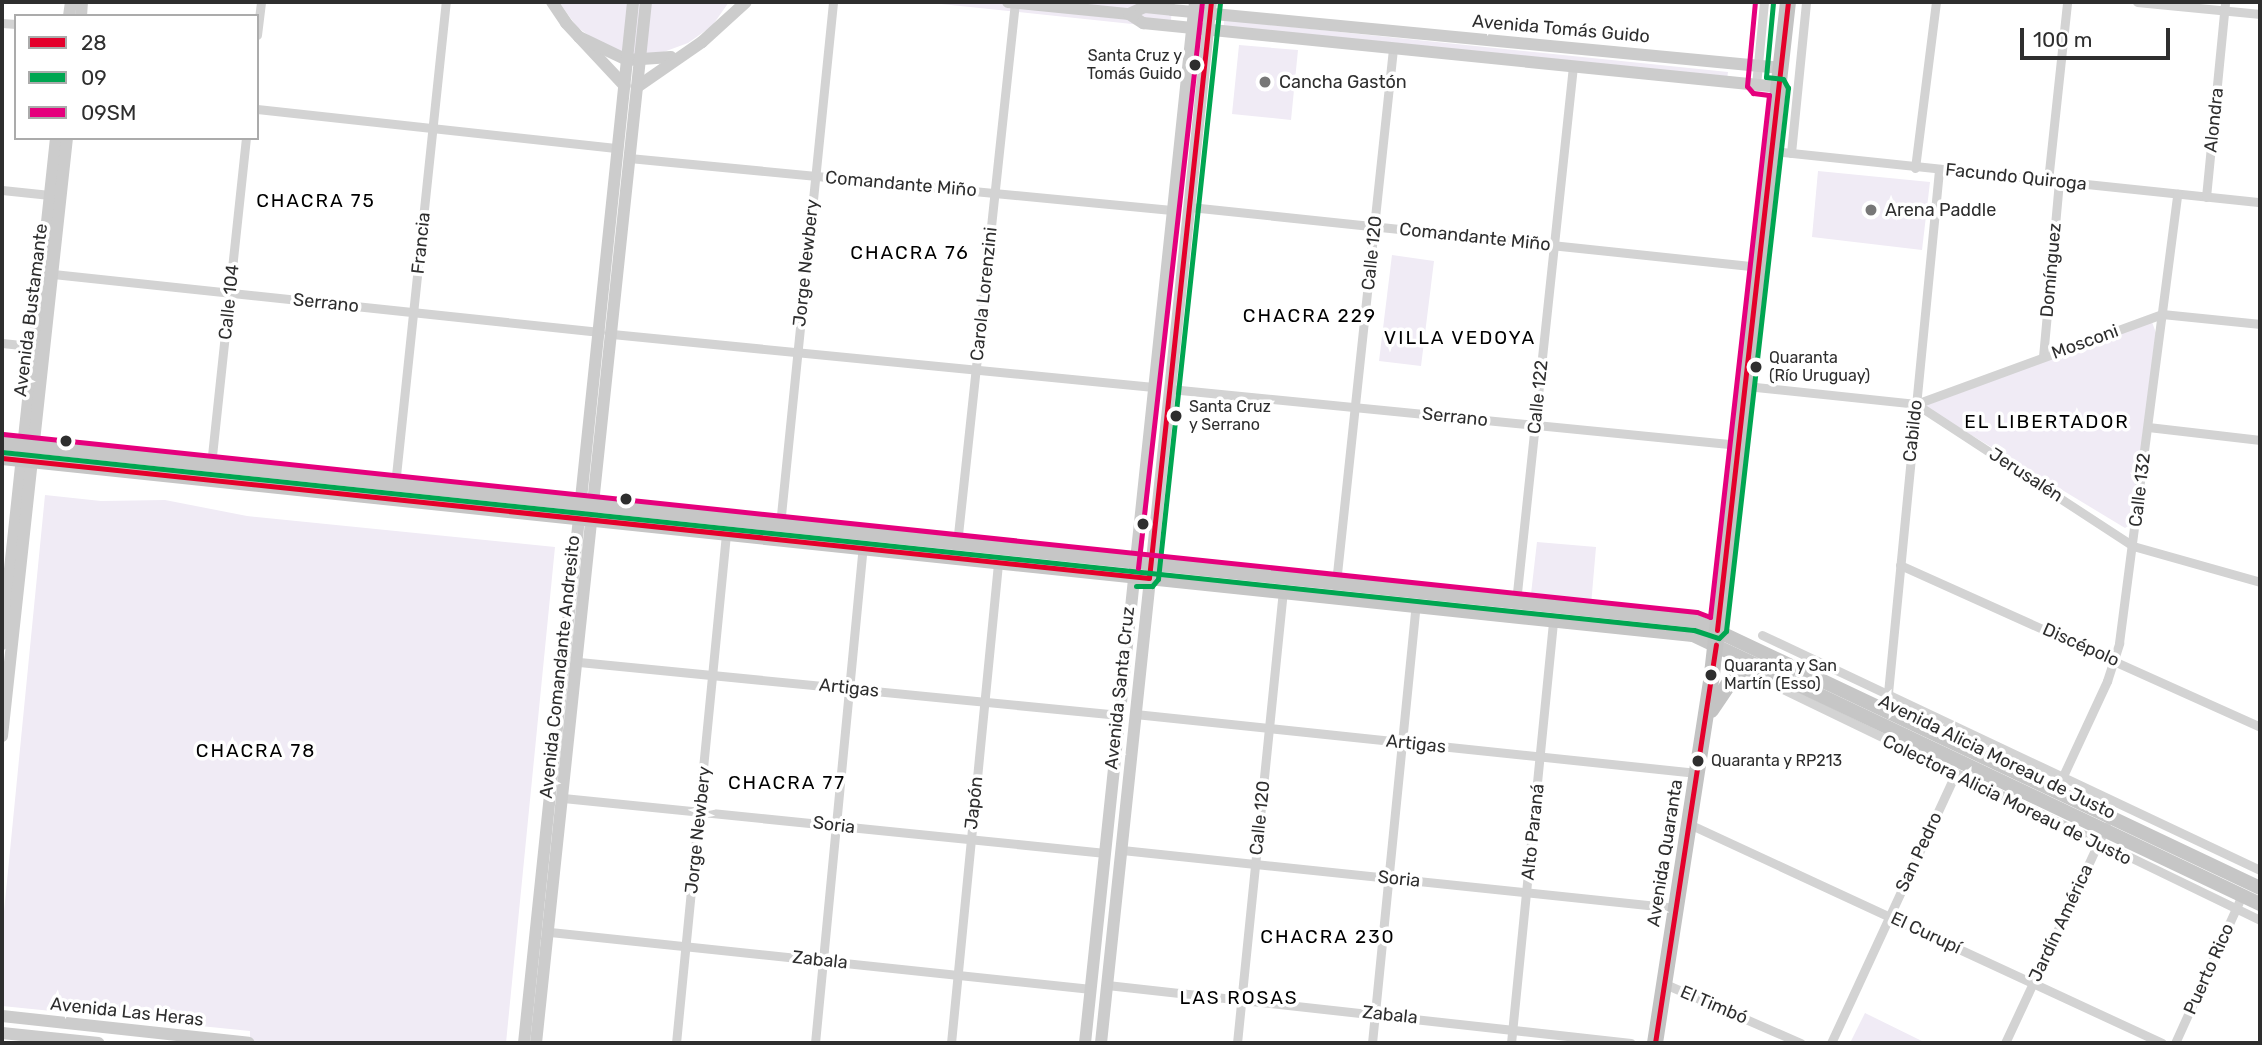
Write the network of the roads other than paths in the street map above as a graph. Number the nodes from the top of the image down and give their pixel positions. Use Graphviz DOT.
graph roads {
  1 [pos="446,2"];
  2 [pos="552,2"];
  3 [pos="633,2"];
  4 [pos="646,2"];
  5 [pos="736,2"];
  6 [pos="746,2"];
  7 [pos="833,2"];
  8 [pos="1013,2"];
  9 [pos="1764,2"];
  10 [pos="1788,2"];
  11 [pos="1806,2"];
  12 [pos="1936,2"];
  13 [pos="2067,2"];
  14 [pos="2137,2"];
  15 [pos="2225,6"];
  16 [pos="1194,7"];
  17 [pos="1210,8"];
  18 [pos="1129,14"];
  19 [pos="2260,14"];
  20 [pos="728,16"];
  21 [pos="1192,28"];
  22 [pos="1207,30"];
  23 [pos="579,37"];
  24 [pos="1393,48"];
  25 [pos="687,51"];
  26 [pos="634,60"];
  27 [pos="1758,65"];
  28 [pos="1573,66"];
  29 [pos="1781,68"];
  30 [pos="1756,85"];
  31 [pos="631,87"];
  32 [pos="1779,87"];
  33 [pos="259,109"];
  34 [pos="433,128"];
  35 [pos="56,140"];
  36 [pos="68,140"];
  37 [pos="246,140"];
  38 [pos="618,148"];
  39 [pos="1772,151"];
  40 [pos="1791,153"];
  41 [pos="629,158"];
  42 [pos="1915,168"];
  43 [pos="1939,170"];
  44 [pos="815,176"];
  45 [pos="2048,181"];
  46 [pos="2059,182"];
  47 [pos="2,190"];
  48 [pos="994,193"];
  49 [pos="2178,194"];
  50 [pos="50,195"];
  51 [pos="2206,197"];
  52 [pos="2260,202"];
  53 [pos="1189,207"];
  54 [pos="1172,210"];
  55 [pos="1375,227"];
  56 [pos="1554,246"];
  57 [pos="1759,267"];
  58 [pos="53,274"];
  59 [pos="230,293"];
  60 [pos="414,312"];
  61 [pos="2162,314"];
  62 [pos="2260,324"];
  63 [pos="606,333"];
  64 [pos="2,343"];
  65 [pos="33,346"];
  66 [pos="797,352"];
  67 [pos="2043,357"];
  68 [pos="976,370"];
  69 [pos="1746,386"];
  70 [pos="1153,387"];
  71 [pos="1170,389"];
  72 [pos="1916,404"];
  73 [pos="1356,407"];
  74 [pos="1535,425"];
  75 [pos="2148,427"];
  76 [pos="2260,440"];
  77 [pos="2,443"];
  78 [pos="1739,445"];
  79 [pos="27,453"];
  80 [pos="2,458"];
  81 [pos="211,465"];
  82 [pos="395,485"];
  83 [pos="587,512"];
  84 [pos="780,525"];
  85 [pos="726,534"];
  86 [pos="957,544"];
  87 [pos="2133,546"];
  88 [pos="863,548"];
  89 [pos="998,562"];
  90 [pos="1900,565"];
  91 [pos="1133,569"];
  92 [pos="1150,571"];
  93 [pos="2260,582"];
  94 [pos="1336,583"];
  95 [pos="1283,592"];
  96 [pos="1516,602"];
  97 [pos="4,603"];
  98 [pos="1416,606"];
  99 [pos="1553,621"];
  100 [pos="1762,635"];
  101 [pos="1716,638"];
  102 [pos="2,644"];
  103 [pos="2115,659"];
  104 [pos="579,662"];
  105 [pos="712,674"];
  106 [pos="1756,676"];
  107 [pos="1800,684"];
  108 [pos="849,688"];
  109 [pos="1888,693"];
  110 [pos="984,702"];
  111 [pos="1809,702"];
  112 [pos="1135,714"];
  113 [pos="1119,715"];
  114 [pos="1705,722"];
  115 [pos="2260,727"];
  116 [pos="1270,729"];
  117 [pos="2,736"];
  118 [pos="1403,743"];
  119 [pos="1541,757"];
  120 [pos="1697,773"];
  121 [pos="1955,775"];
  122 [pos="2063,776"];
  123 [pos="564,799"];
  124 [pos="2117,803"];
  125 [pos="700,810"];
  126 [pos="2108,823"];
  127 [pos="1689,824"];
  128 [pos="835,825"];
  129 [pos="970,841"];
  130 [pos="2097,845"];
  131 [pos="1122,850"];
  132 [pos="1105,853"];
  133 [pos="1256,864"];
  134 [pos="2260,870"];
  135 [pos="1389,878"];
  136 [pos="2260,888"];
  137 [pos="1526,893"];
  138 [pos="2239,902"];
  139 [pos="2260,904"];
  140 [pos="1676,908"];
  141 [pos="1889,915"];
  142 [pos="2260,920"];
  143 [pos="550,932"];
  144 [pos="686,946"];
  145 [pos="823,960"];
  146 [pos="958,975"];
  147 [pos="2034,983"];
  148 [pos="1665,984"];
  149 [pos="1107,985"];
  150 [pos="1091,989"];
  151 [pos="1242,999"];
  152 [pos="1375,1013"];
  153 [pos="2,1016"];
  154 [pos="1512,1028"];
  155 [pos="2,1033"];
  156 [pos="98,1043"];
  157 [pos="249,1043"];
  158 [pos="524,1043"];
  159 [pos="536,1043"];
  160 [pos="676,1043"];
  161 [pos="815,1043"];
  162 [pos="951,1043"];
  163 [pos="1085,1043"];
  164 [pos="1101,1043"];
  165 [pos="1237,1043"];
  166 [pos="1372,1043"];
  167 [pos="1511,1043"];
  168 [pos="1631,1043"];
  169 [pos="1655,1043"];
  170 [pos="1801,1043"];
  171 [pos="1831,1043"];
  172 [pos="2004,1043"];
  173 [pos="2162,1043"];
  174 [pos="2175,1043"];
  1 -- 34 [label="street, Francia"];
  2 -- 23 [label="main road"];
  3 -- 26 [label="main road, Avenida Comandante Andresito"];
  4 -- 26 [label="main road, Avenida Comandante Andresito"];
  5 -- 20 [label="main road"];
  6 -- 20 [label="main road"];
  7 -- 44 [label="street, Jorge Newbery"];
  8 -- 18 [label="main road, Avenida Tomás Guido"];
  8 -- 48 [label="street, Carola Lorenzini"];
  9 -- 27 [label="street"];
  10 -- 29 [label="highway, Avenida Quaranta"];
  11 -- 40 [label="street"];
  12 -- 42 [label="street"];
  13 -- 45 [label="street"];
  14 -- 15 [label="street"];
  15 -- 19 [label="street"];
  15 -- 51 [label="street, Alondra"];
  16 -- 17 [label="main road, Avenida Tomás Guido"];
  16 -- 18 [label="main road, Avenida Tomás Guido"];
  16 -- 21 [label="main road, Avenida Santa Cruz"];
  17 -- 22 [label="main road, Avenida Santa Cruz"];
  17 -- 27 [label="main road, Avenida Tomás Guido"];
  18 -- 21 [label="main road, Avenida Tomás Guido"];
  20 -- 25 [label="main road"];
  21 -- 22 [label="main road, Avenida Tomás Guido"];
  21 -- 54 [label="main road, Avenida Santa Cruz"];
  22 -- 24 [label="main road, Avenida Tomás Guido"];
  22 -- 53 [label="main road, Avenida Santa Cruz"];
  23 -- 26 [label="main road"];
  23 -- 31 [label="main road"];
  24 -- 28 [label="main road, Avenida Tomás Guido"];
  24 -- 55 [label="street, Calle 120"];
  25 -- 26 [label="main road"];
  25 -- 31 [label="main road"];
  26 -- 31 [label="main road, Avenida Comandante Andresito"];
  27 -- 29 [label="main road, Avenida Tomás Guido"];
  27 -- 30 [label="street"];
  28 -- 30 [label="main road, Avenida Tomás Guido"];
  28 -- 56 [label="street, Calle 122"];
  29 -- 32 [label="highway, Avenida Quaranta"];
  30 -- 32 [label="main road, Avenida Tomás Guido"];
  31 -- 38 [label="main road, Avenida Comandante Andresito"];
  31 -- 41 [label="main road, Avenida Comandante Andresito"];
  32 -- 39 [label="highway, Avenida Quaranta"];
  33 -- 34 [label="street"];
  34 -- 38 [label="street"];
  34 -- 60 [label="street, Francia"];
  35 -- 50 [label="main road, Avenida Bustamante"];
  36 -- 58 [label="main road, Avenida Bustamante"];
  37 -- 59 [label="street, Calle 104"];
  38 -- 63 [label="main road, Avenida Comandante Andresito"];
  39 -- 40 [label="street, Facundo Quiroga"];
  39 -- 57 [label="highway, Avenida Quaranta"];
  40 -- 42 [label="street, Facundo Quiroga"];
  41 -- 44 [label="street, Comandante Miño"];
  41 -- 63 [label="main road, Avenida Comandante Andresito"];
  42 -- 43 [label="street, Facundo Quiroga"];
  43 -- 45 [label="street, Facundo Quiroga"];
  43 -- 72 [label="street, Cabildo"];
  44 -- 48 [label="street, Comandante Miño"];
  44 -- 66 [label="street, Jorge Newbery"];
  45 -- 46 [label="street, Facundo Quiroga"];
  46 -- 49 [label="street, Facundo Quiroga"];
  46 -- 67 [label="street, Domínguez"];
  47 -- 50 [label="street"];
  48 -- 54 [label="street, Comandante Miño"];
  48 -- 68 [label="street, Carola Lorenzini"];
  49 -- 51 [label="street, Facundo Quiroga"];
  49 -- 61 [label="street, Calle 132"];
  50 -- 65 [label="main road, Avenida Bustamante"];
  51 -- 52 [label="street, Facundo Quiroga"];
  53 -- 55 [label="street, Comandante Miño"];
  53 -- 71 [label="main road, Avenida Santa Cruz"];
  54 -- 70 [label="main road, Avenida Santa Cruz"];
  55 -- 56 [label="street, Comandante Miño"];
  55 -- 73 [label="street, Calle 120"];
  56 -- 57 [label="street, Comandante Miño"];
  56 -- 74 [label="street, Calle 122"];
  57 -- 69 [label="highway, Avenida Quaranta"];
  58 -- 59 [label="street, Serrano"];
  58 -- 79 [label="main road, Avenida Bustamante"];
  59 -- 60 [label="street, Serrano"];
  59 -- 81 [label="street, Calle 104"];
  60 -- 63 [label="street, Serrano"];
  60 -- 82 [label="street, Francia"];
  61 -- 62 [label="street, Mosconi"];
  61 -- 67 [label="street, Mosconi"];
  61 -- 75 [label="street, Calle 132"];
  63 -- 66 [label="street, Serrano"];
  63 -- 83 [label="main road, Avenida Comandante Andresito"];
  64 -- 65 [label="street"];
  65 -- 79 [label="main road, Avenida Bustamante"];
  66 -- 68 [label="street, Serrano"];
  66 -- 84 [label="street, Jorge Newbery"];
  67 -- 72 [label="street, Mosconi"];
  68 -- 70 [label="street, Serrano"];
  68 -- 86 [label="street, Carola Lorenzini"];
  69 -- 72 [label="street, Jerusalén"];
  69 -- 78 [label="highway, Avenida Quaranta"];
  70 -- 91 [label="main road, Avenida Santa Cruz"];
  71 -- 73 [label="street, Serrano"];
  71 -- 92 [label="main road, Avenida Santa Cruz"];
  72 -- 87 [label="street, Jerusalén"];
  72 -- 90 [label="street, Cabildo"];
  73 -- 74 [label="street, Serrano"];
  73 -- 94 [label="street, Calle 120"];
  74 -- 78 [label="street, Serrano"];
  74 -- 96 [label="street, Calle 122"];
  75 -- 76 [label="street"];
  75 -- 87 [label="street, Calle 132"];
  77 -- 79 [label="main road"];
  78 -- 101 [label="highway, Avenida Quaranta"];
  79 -- 80 [label="main road"];
  79 -- 81 [label="main road"];
  79 -- 83 [label="main road"];
  79 -- 97 [label="main road, Avenida Bustamante"];
  79 -- 117 [label="main road, Avenida Bustamante"];
  81 -- 82 [label="main road"];
  82 -- 83 [label="main road"];
  83 -- 84 [label="main road"];
  83 -- 85 [label="main road"];
  83 -- 104 [label="main road, Avenida Comandante Andresito"];
  83 -- 158 [label="main road, Avenida Comandante Andresito"];
  84 -- 86 [label="main road"];
  85 -- 88 [label="main road"];
  85 -- 105 [label="street, Jorge Newbery"];
  86 -- 91 [label="main road"];
  87 -- 93 [label="street, Jerusalén"];
  87 -- 103 [label="street, Calle 132"];
  88 -- 89 [label="main road"];
  88 -- 108 [label="street"];
  89 -- 91 [label="main road"];
  89 -- 110 [label="street, Japón"];
  90 -- 103 [label="street, Discépolo"];
  90 -- 109 [label="street, Cabildo"];
  91 -- 92 [label="main road"];
  91 -- 113 [label="main road, Avenida Santa Cruz"];
  92 -- 94 [label="main road"];
  92 -- 95 [label="main road"];
  92 -- 112 [label="main road, Avenida Santa Cruz"];
  94 -- 96 [label="main road"];
  95 -- 98 [label="main road"];
  95 -- 116 [label="street, Calle 120"];
  96 -- 101 [label="main road"];
  97 -- 102 [label="main road, Avenida Bustamante"];
  98 -- 99 [label="main road"];
  98 -- 118 [label="street"];
  99 -- 101 [label="main road"];
  99 -- 119 [label="street, Alto Paraná"];
  100 -- 109 [label="street"];
  101 -- 107 [label="main road, Avenida Alicia Moreau de Justo"];
  101 -- 114 [label="highway, Avenida Quaranta"];
  101 -- 126 [label="main road, Avenida Alicia Moreau de Justo"];
  103 -- 115 [label="street, Discépolo"];
  103 -- 122 [label="street, Calle 132"];
  104 -- 105 [label="street, Artigas"];
  104 -- 123 [label="main road, Avenida Comandante Andresito"];
  105 -- 108 [label="street, Artigas"];
  105 -- 125 [label="street, Jorge Newbery"];
  106 -- 111 [label="street, Colectora Alicia Moreau de Justo"];
  106 -- 114 [label="highway"];
  107 -- 111 [label="street"];
  107 -- 126 [label="main road, Avenida Alicia Moreau de Justo"];
  108 -- 110 [label="street, Artigas"];
  108 -- 128 [label="street"];
  109 -- 122 [label="street"];
  110 -- 113 [label="street, Artigas"];
  110 -- 129 [label="street, Japón"];
  111 -- 121 [label="street, Colectora Alicia Moreau de Justo"];
  112 -- 116 [label="street, Artigas"];
  112 -- 131 [label="main road, Avenida Santa Cruz"];
  113 -- 132 [label="main road, Avenida Santa Cruz"];
  114 -- 120 [label="highway, Avenida Quaranta"];
  116 -- 118 [label="street, Artigas"];
  116 -- 133 [label="street, Calle 120"];
  118 -- 119 [label="street, Artigas"];
  118 -- 135 [label="street"];
  119 -- 120 [label="street, Artigas"];
  119 -- 137 [label="street, Alto Paraná"];
  120 -- 127 [label="highway, Avenida Quaranta"];
  121 -- 130 [label="street, Colectora Alicia Moreau de Justo"];
  121 -- 141 [label="street, San Pedro"];
  122 -- 124 [label="street"];
  123 -- 125 [label="street, Soria"];
  123 -- 143 [label="main road, Avenida Comandante Andresito"];
  124 -- 126 [label="street, Jardín América"];
  124 -- 134 [label="street"];
  125 -- 128 [label="street, Soria"];
  125 -- 144 [label="street, Jorge Newbery"];
  126 -- 130 [label="street, Jardín América"];
  126 -- 136 [label="main road, Avenida Alicia Moreau de Justo"];
  126 -- 138 [label="main road, Avenida Alicia Moreau de Justo"];
  127 -- 140 [label="highway, Avenida Quaranta"];
  127 -- 141 [label="street, El Curupí"];
  128 -- 129 [label="street, Soria"];
  128 -- 145 [label="street"];
  129 -- 132 [label="street, Soria"];
  129 -- 146 [label="street, Japón"];
  130 -- 138 [label="street, Colectora Alicia Moreau de Justo"];
  130 -- 147 [label="street, Jardín América"];
  131 -- 133 [label="street, Soria"];
  131 -- 149 [label="main road, Avenida Santa Cruz"];
  132 -- 150 [label="main road, Avenida Santa Cruz"];
  133 -- 135 [label="street, Soria"];
  133 -- 151 [label="street, Calle 120"];
  135 -- 137 [label="street, Soria"];
  135 -- 152 [label="street"];
  137 -- 140 [label="street, Soria"];
  137 -- 154 [label="street, Alto Paraná"];
  138 -- 139 [label="main road, Avenida Alicia Moreau de Justo"];
  138 -- 142 [label="street, Colectora Alicia Moreau de Justo"];
  138 -- 174 [label="street, Puerto Rico"];
  140 -- 148 [label="highway, Avenida Quaranta"];
  141 -- 147 [label="street, El Curupí"];
  141 -- 171 [label="street, San Pedro"];
  143 -- 144 [label="street, Zabala"];
  143 -- 159 [label="main road, Avenida Comandante Andresito"];
  144 -- 145 [label="street, Zabala"];
  144 -- 160 [label="street, Jorge Newbery"];
  145 -- 146 [label="street, Zabala"];
  145 -- 161 [label="street"];
  146 -- 150 [label="street, Zabala"];
  146 -- 162 [label="street, Japón"];
  147 -- 172 [label="street, Jardín América"];
  147 -- 173 [label="street, El Curupí"];
  148 -- 169 [label="highway, Avenida Quaranta"];
  148 -- 170 [label="street, El Timbó"];
  149 -- 151 [label="street, Zabala"];
  149 -- 164 [label="main road, Avenida Santa Cruz"];
  150 -- 163 [label="main road, Avenida Santa Cruz"];
  151 -- 152 [label="street, Zabala"];
  151 -- 165 [label="street, Calle 120"];
  152 -- 154 [label="street, Zabala"];
  152 -- 166 [label="street"];
  153 -- 157 [label="main road, Avenida Las Heras"];
  154 -- 167 [label="street, Alto Paraná"];
  154 -- 168 [label="street, Zabala"];
  155 -- 156 [label="main road, Avenida Las Heras"];
}
